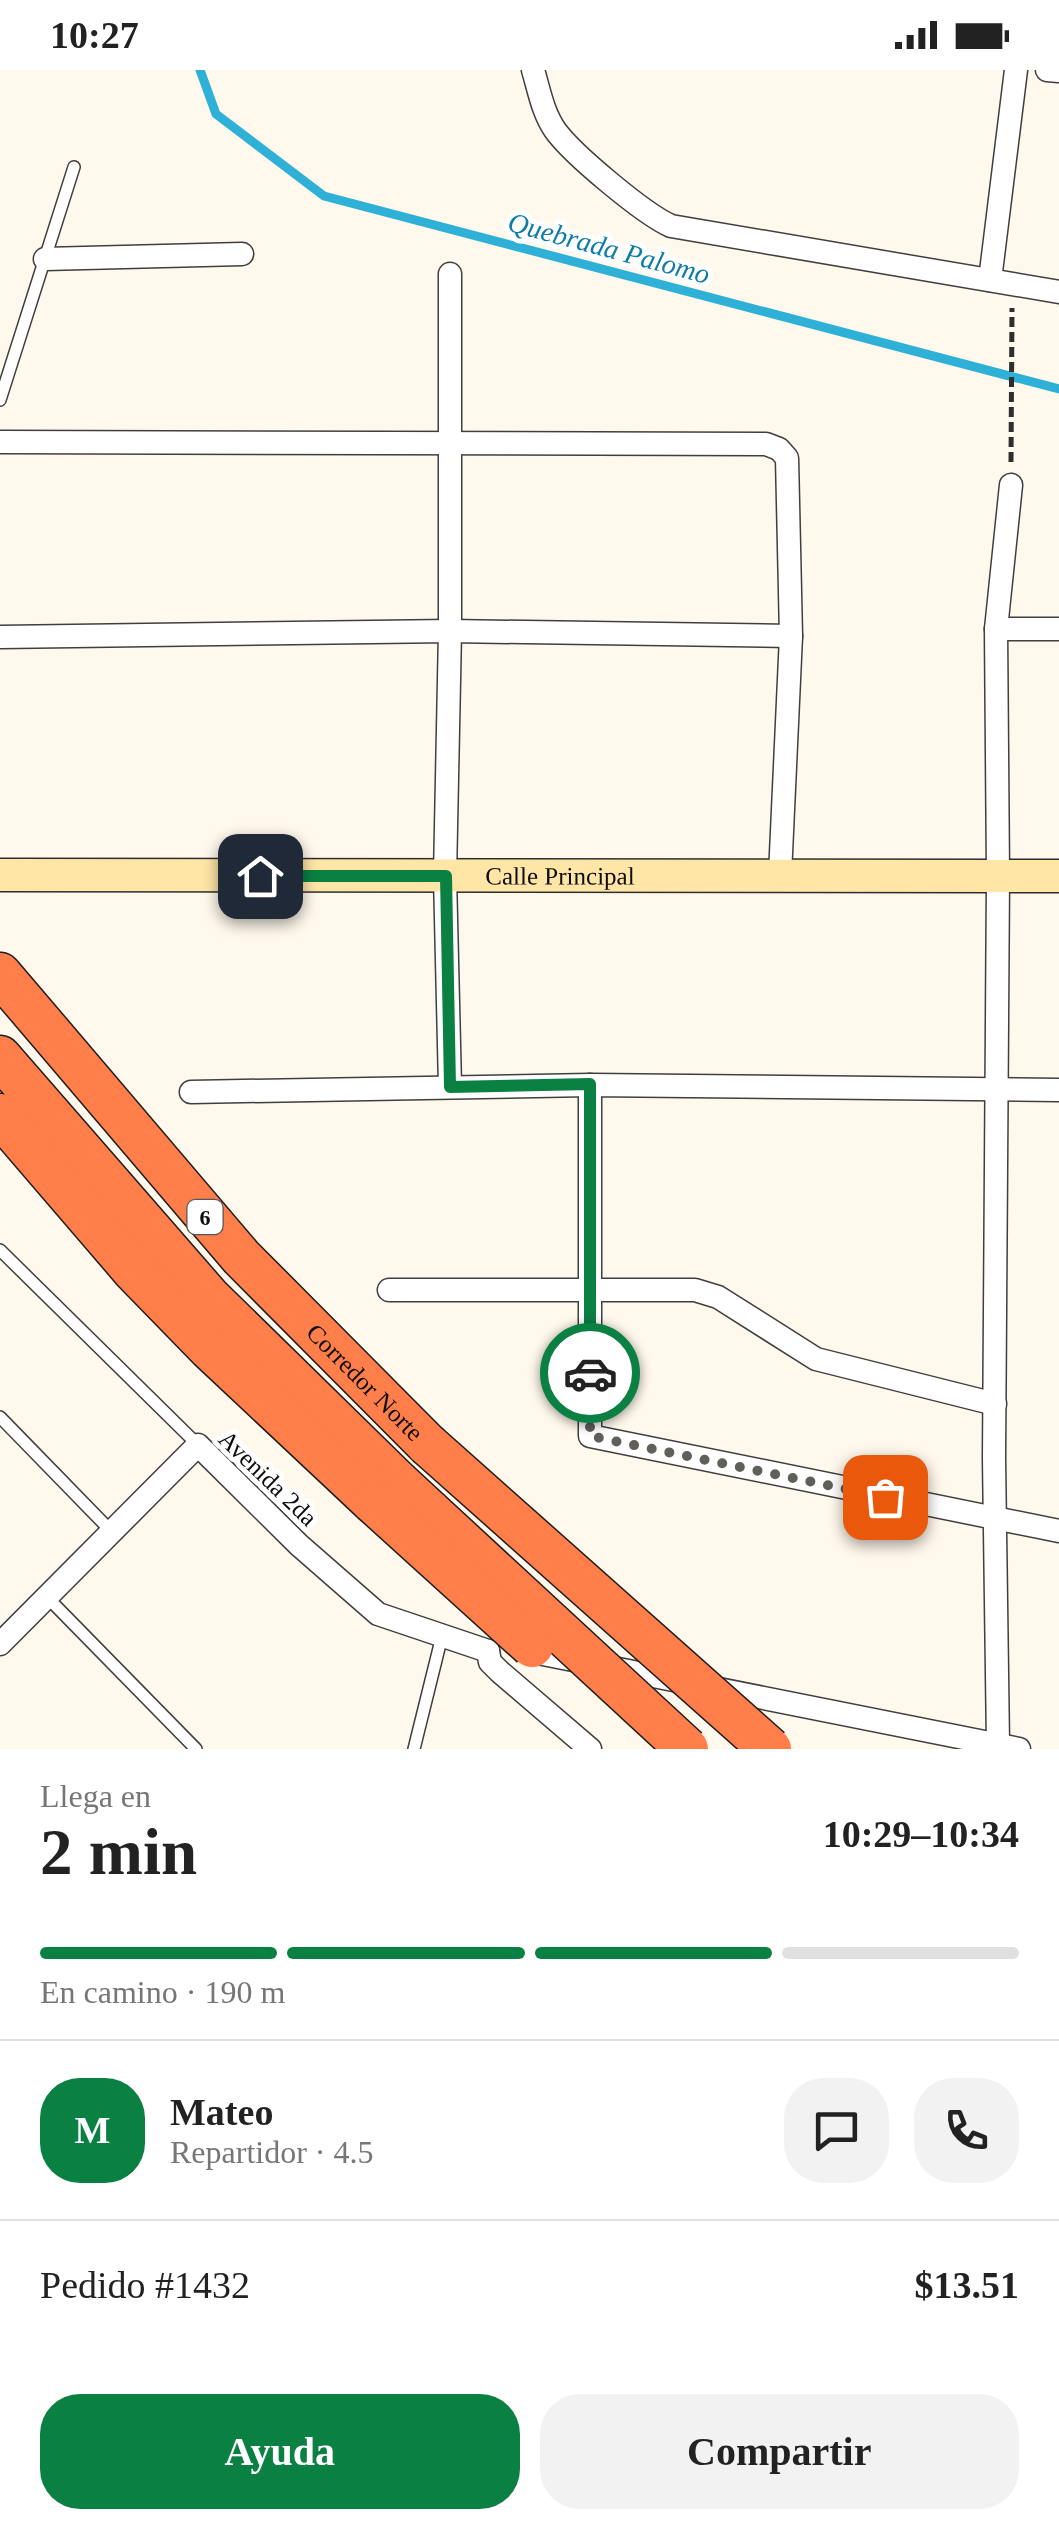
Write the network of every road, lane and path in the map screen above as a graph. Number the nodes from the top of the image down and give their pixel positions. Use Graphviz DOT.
graph roads {
  1 [pos="533,70"];
  2 [pos="1016,70"];
  3 [pos="1047,70"];
  4 [pos="1059,71"];
  5 [pos="74,168"];
  6 [pos="242,254"];
  7 [pos="44,259"];
  8 [pos="450,274"];
  9 [pos="1001,282"];
  10 [pos="1059,292"];
  11 [pos="0,400"];
  12 [pos="0,442"];
  13 [pos="449,442"];
  14 [pos="1011,485"];
  15 [pos="996,629"];
  16 [pos="1059,629"];
  17 [pos="450,631"];
  18 [pos="0,636"];
  19 [pos="791,636"];
  20 [pos="0,875"];
  21 [pos="780,875"];
  22 [pos="446,876"];
  23 [pos="998,876"];
  24 [pos="1059,876"];
  25 [pos="0,974"];
  26 [pos="0,1056"];
  27 [pos="590,1084"];
  28 [pos="450,1087"];
  29 [pos="997,1089"];
  30 [pos="1059,1090"];
  31 [pos="191,1092"];
  32 [pos="0,1115"];
  33 [pos="2,1256"];
  34 [pos="389,1290"];
  35 [pos="590,1290"];
  36 [pos="994,1404"];
  37 [pos="0,1417"];
  38 [pos="198,1445"];
  39 [pos="386,1492"];
  40 [pos="996,1520"];
  41 [pos="111,1531"];
  42 [pos="1059,1531"];
  43 [pos="46,1596"];
  44 [pos="442,1636"];
  45 [pos="0,1644"];
  46 [pos="488,1652"];
  47 [pos="1008,1747"];
  48 [pos="196,1749"];
  49 [pos="414,1749"];
  50 [pos="590,1749"];
  51 [pos="646,1749"];
  52 [pos="687,1749"];
  53 [pos="770,1749"];
  1 -- 9 [label="street"];
  2 -- 9 [label="street"];
  3 -- 4 [label="street"];
  5 -- 7 [label="lane"];
  6 -- 7 [label="street"];
  7 -- 11 [label="lane"];
  8 -- 13 [label="street"];
  9 -- 10 [label="street"];
  9 -- 14 [label="path"];
  12 -- 13 [label="street"];
  13 -- 17 [label="street"];
  13 -- 19 [label="street"];
  14 -- 15 [label="street"];
  15 -- 16 [label="street"];
  15 -- 23 [label="street"];
  17 -- 18 [label="street"];
  17 -- 19 [label="street"];
  17 -- 22 [label="street"];
  19 -- 21 [label="street"];
  20 -- 22 [label="street, Calle Principal"];
  21 -- 22 [label="street, Calle Principal"];
  21 -- 23 [label="street, Calle Principal"];
  22 -- 28 [label="street"];
  23 -- 24 [label="street, Calle Principal"];
  23 -- 29 [label="street"];
  25 -- 53 [label="highway, Corredor Norte / 6, bridge"];
  26 -- 39 [label="highway, Corredor Norte / 6"];
  27 -- 28 [label="street"];
  27 -- 29 [label="street"];
  27 -- 35 [label="street"];
  28 -- 31 [label="street"];
  29 -- 30 [label="street"];
  29 -- 36 [label="street"];
  32 -- 39 [label="highway"];
  33 -- 38 [label="lane"];
  34 -- 35 [label="street"];
  35 -- 36 [label="street"];
  35 -- 40 [label="street"];
  36 -- 40 [label="street"];
  37 -- 41 [label="lane"];
  38 -- 41 [label="street, Avenida 2da"];
  38 -- 44 [label="street, Avenida 2da"];
  39 -- 51 [label="highway, bridge"];
  39 -- 52 [label="highway, Corredor Norte / 6, bridge"];
  40 -- 42 [label="street"];
  40 -- 47 [label="street"];
  41 -- 43 [label="street, Avenida 2da"];
  43 -- 45 [label="street, Avenida 2da"];
  43 -- 48 [label="lane"];
  44 -- 46 [label="street, Avenida 2da"];
  44 -- 49 [label="lane"];
  46 -- 47 [label="street"];
  46 -- 50 [label="street"];
}
